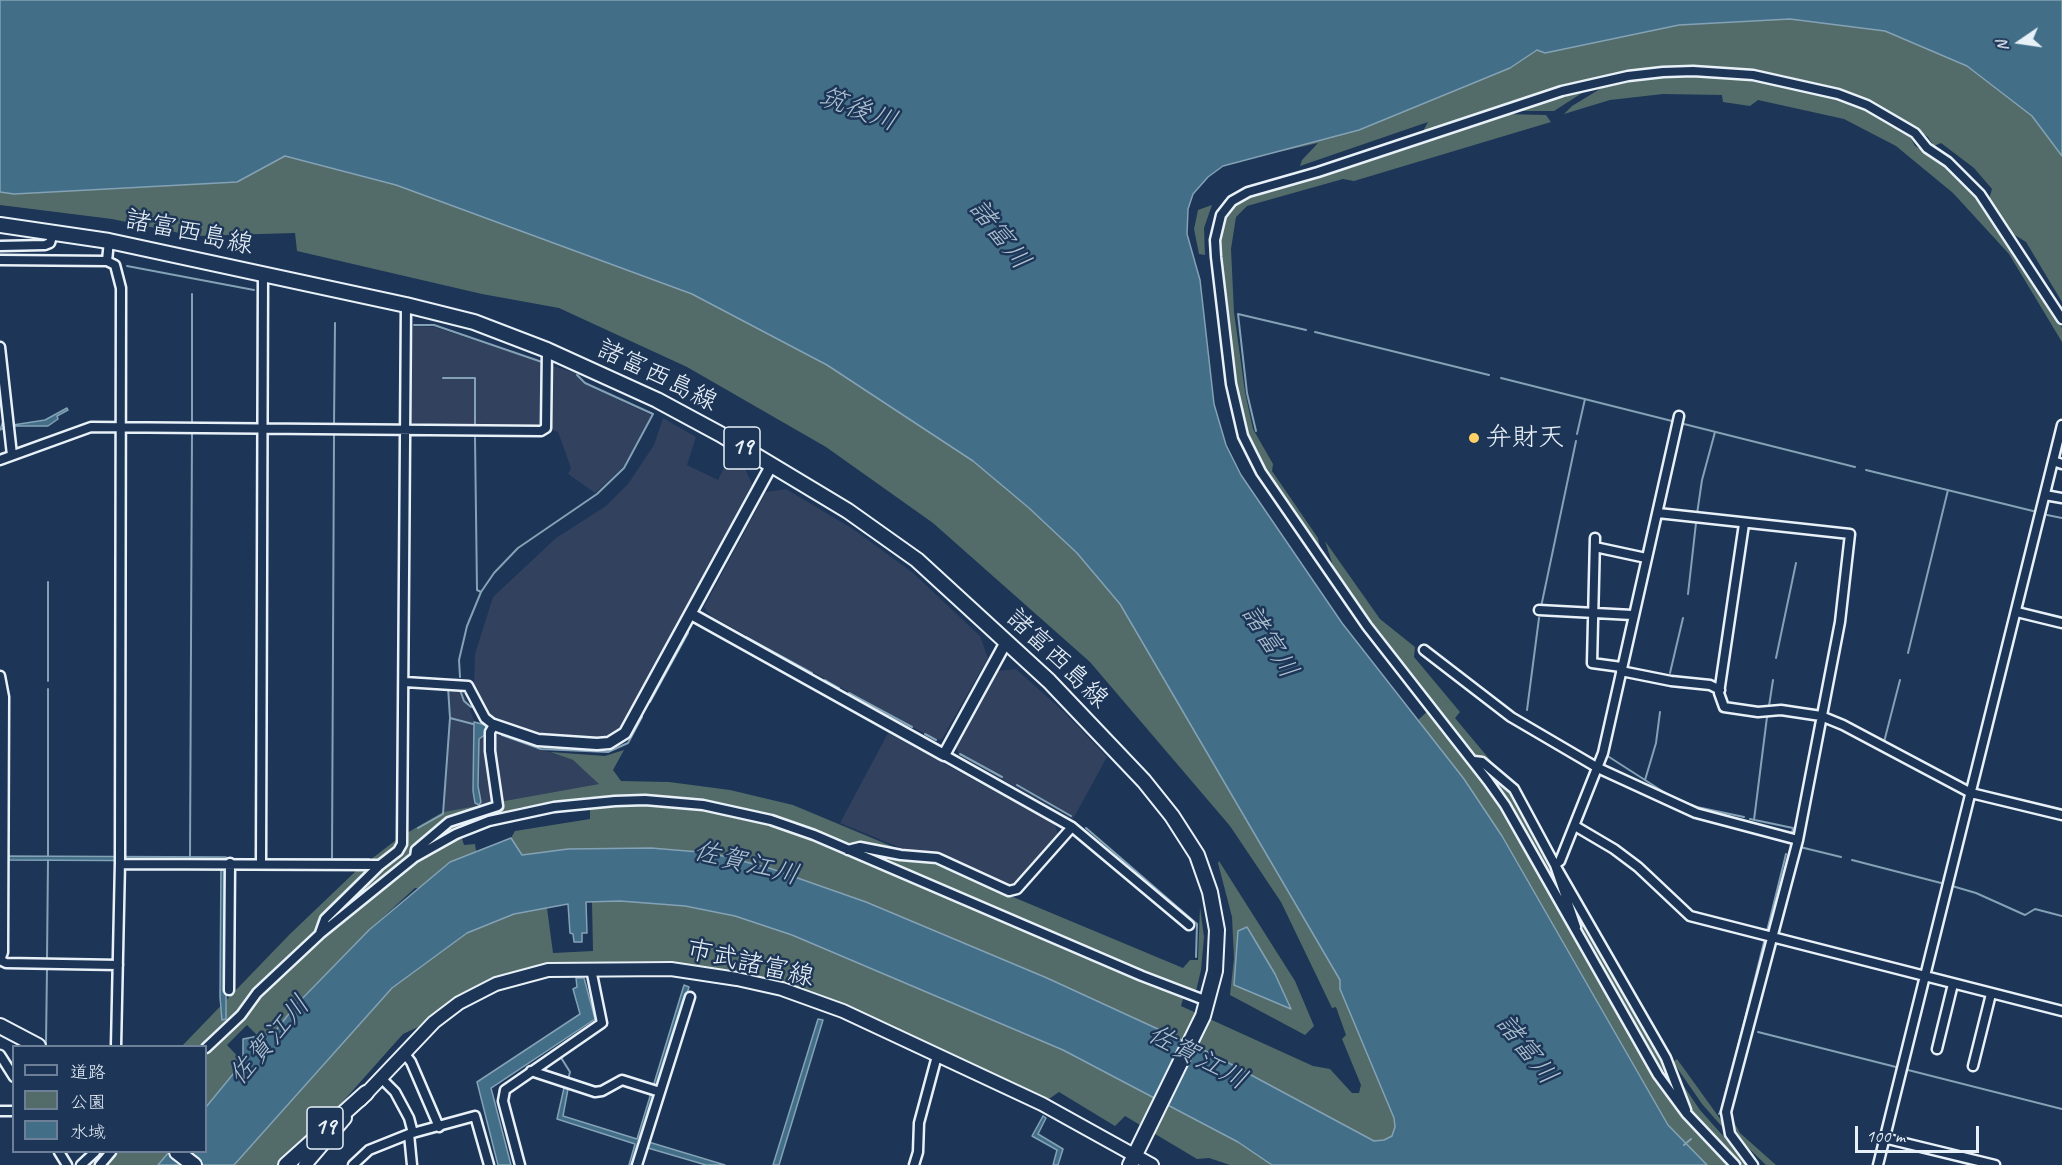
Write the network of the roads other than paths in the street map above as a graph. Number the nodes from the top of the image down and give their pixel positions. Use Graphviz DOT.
graph roads {
  1 [pos="0,225"];
  2 [pos="53,233"];
  3 [pos="109,241"];
  4 [pos="0,246"];
  5 [pos="0,260"];
  6 [pos="107,261"];
  7 [pos="263,273"];
  8 [pos="406,304"];
  9 [pos="2062,319"];
  10 [pos="0,347"];
  11 [pos="547,350"];
  12 [pos="1679,416"];
  13 [pos="2062,425"];
  14 [pos="121,428"];
  15 [pos="404,430"];
  16 [pos="263,431"];
  17 [pos="12,455"];
  18 [pos="0,460"];
  19 [pos="2058,462"];
  20 [pos="771,466"];
  21 [pos="2045,495"];
  22 [pos="2062,498"];
  23 [pos="1658,513"];
  24 [pos="1744,524"];
  25 [pos="1646,558"];
  26 [pos="1539,610"];
  27 [pos="2017,612"];
  28 [pos="1595,613"];
  29 [pos="691,614"];
  30 [pos="1632,615"];
  31 [pos="2062,623"];
  32 [pos="1006,642"];
  33 [pos="1425,650"];
  34 [pos="1621,669"];
  35 [pos="0,676"];
  36 [pos="405,682"];
  37 [pos="1720,690"];
  38 [pos="1821,716"];
  39 [pos="494,725"];
  40 [pos="944,755"];
  41 [pos="1474,761"];
  42 [pos="1598,768"];
  43 [pos="1971,793"];
  44 [pos="2062,815"];
  45 [pos="1575,826"];
  46 [pos="1072,827"];
  47 [pos="1798,840"];
  48 [pos="848,850"];
  49 [pos="415,857"];
  50 [pos="120,860"];
  51 [pos="225,863"];
  52 [pos="261,863"];
  53 [pos="380,865"];
  54 [pos="1556,865"];
  55 [pos="1189,925"];
  56 [pos="1576,933"];
  57 [pos="320,934"];
  58 [pos="1772,938"];
  59 [pos="0,960"];
  60 [pos="118,965"];
  61 [pos="591,969"];
  62 [pos="1925,977"];
  63 [pos="1953,984"];
  64 [pos="229,990"];
  65 [pos="1991,994"];
  66 [pos="690,997"];
  67 [pos="1207,1001"];
  68 [pos="2062,1011"];
  69 [pos="0,1026"];
  70 [pos="34,1045"];
  71 [pos="116,1045"];
  72 [pos="207,1047"];
  73 [pos="1937,1049"];
  74 [pos="404,1053"];
  75 [pos="0,1055"];
  76 [pos="937,1056"];
  77 [pos="1973,1066"];
  78 [pos="531,1071"];
  79 [pos="12,1074"];
  80 [pos="381,1077"];
  81 [pos="656,1092"];
  82 [pos="366,1093"];
  83 [pos="1686,1113"];
  84 [pos="439,1127"];
  85 [pos="411,1134"];
  86 [pos="1884,1137"];
  87 [pos="94,1153"];
  88 [pos="110,1153"];
  89 [pos="178,1153"];
  90 [pos="1132,1160"];
  91 [pos="81,1165"];
  92 [pos="99,1165"];
  93 [pos="194,1165"];
  94 [pos="286,1165"];
  95 [pos="305,1165"];
  96 [pos="353,1165"];
  97 [pos="412,1165"];
  98 [pos="489,1165"];
  99 [pos="520,1165"];
  100 [pos="637,1165"];
  101 [pos="914,1165"];
  102 [pos="1152,1165"];
  103 [pos="1735,1165"];
  104 [pos="1753,1165"];
  105 [pos="1878,1165"];
  106 [pos="1995,1165"];
  1 -- 2 [label="main road, 諸富西島線 / 19"];
  2 -- 3 [label="main road, 諸富西島線 / 19"];
  2 -- 4 [label="street"];
  3 -- 6 [label="street"];
  3 -- 7 [label="main road, 諸富西島線 / 19"];
  5 -- 6 [label="street"];
  6 -- 14 [label="street"];
  7 -- 8 [label="main road, 諸富西島線 / 19"];
  7 -- 16 [label="street"];
  8 -- 11 [label="main road, 諸富西島線 / 19"];
  8 -- 15 [label="street"];
  9 -- 41 [label="street"];
  10 -- 17 [label="street"];
  11 -- 15 [label="street"];
  11 -- 20 [label="main road, 諸富西島線 / 19"];
  12 -- 23 [label="street"];
  13 -- 19 [label="street"];
  14 -- 16 [label="street"];
  14 -- 17 [label="street"];
  14 -- 50 [label="street"];
  15 -- 16 [label="street"];
  15 -- 36 [label="street"];
  16 -- 52 [label="street"];
  17 -- 18 [label="street"];
  19 -- 21 [label="street"];
  20 -- 29 [label="street"];
  20 -- 32 [label="main road, 諸富西島線 / 19"];
  21 -- 22 [label="street"];
  21 -- 27 [label="street"];
  23 -- 24 [label="street"];
  23 -- 25 [label="street"];
  24 -- 37 [label="street"];
  24 -- 38 [label="street"];
  25 -- 28 [label="street"];
  25 -- 30 [label="street"];
  26 -- 28 [label="street"];
  27 -- 31 [label="street"];
  27 -- 43 [label="street"];
  28 -- 30 [label="street"];
  28 -- 34 [label="street"];
  29 -- 39 [label="street"];
  29 -- 40 [label="street"];
  30 -- 34 [label="street"];
  32 -- 40 [label="street"];
  32 -- 67 [label="main road, 諸富西島線 / 19"];
  33 -- 42 [label="street"];
  34 -- 37 [label="street"];
  34 -- 42 [label="street"];
  35 -- 59 [label="street"];
  36 -- 39 [label="street"];
  36 -- 53 [label="street"];
  37 -- 38 [label="street"];
  38 -- 43 [label="street"];
  38 -- 47 [label="street"];
  39 -- 49 [label="street"];
  40 -- 46 [label="street"];
  41 -- 54 [label="street"];
  41 -- 56 [label="street"];
  42 -- 45 [label="street"];
  42 -- 47 [label="street"];
  43 -- 44 [label="street"];
  43 -- 62 [label="street"];
  45 -- 54 [label="street"];
  45 -- 58 [label="street"];
  46 -- 48 [label="street"];
  46 -- 55 [label="street"];
  47 -- 58 [label="street"];
  48 -- 49 [label="street"];
  48 -- 67 [label="street"];
  49 -- 57 [label="street"];
  50 -- 51 [label="street"];
  50 -- 60 [label="street"];
  51 -- 52 [label="street"];
  51 -- 64 [label="street"];
  52 -- 53 [label="street"];
  53 -- 57 [label="street"];
  54 -- 56 [label="street"];
  54 -- 83 [label="street"];
  56 -- 83 [label="street"];
  57 -- 72 [label="street"];
  58 -- 62 [label="street"];
  58 -- 104 [label="street"];
  59 -- 60 [label="street"];
  60 -- 71 [label="street"];
  61 -- 74 [label="main road, 市武諸富線"];
  61 -- 76 [label="main road, 市武諸富線"];
  61 -- 78 [label="street"];
  62 -- 63 [label="street"];
  62 -- 86 [label="street"];
  63 -- 65 [label="street"];
  63 -- 73 [label="street"];
  65 -- 68 [label="street"];
  65 -- 77 [label="street"];
  66 -- 81 [label="street"];
  67 -- 90 [label="main road, 諸富西島線 / 19"];
  69 -- 70 [label="main road"];
  74 -- 80 [label="main road, 市武諸富線"];
  74 -- 84 [label="street"];
  75 -- 79 [label="street"];
  76 -- 90 [label="main road, 市武諸富線"];
  76 -- 101 [label="street"];
  78 -- 81 [label="street"];
  78 -- 99 [label="street"];
  80 -- 82 [label="main road, 市武諸富線"];
  80 -- 85 [label="street"];
  81 -- 100 [label="street"];
  82 -- 94 [label="main road, 19"];
  82 -- 95 [label="main road, 市武諸富線"];
  83 -- 103 [label="street"];
  84 -- 85 [label="street"];
  84 -- 98 [label="street"];
  85 -- 96 [label="street"];
  85 -- 97 [label="street"];
  86 -- 105 [label="street"];
  86 -- 106 [label="street"];
  87 -- 91 [label="street"];
  88 -- 92 [label="street"];
  89 -- 93 [label="main road"];
  90 -- 102 [label="main road, 市武諸富線"];
}
